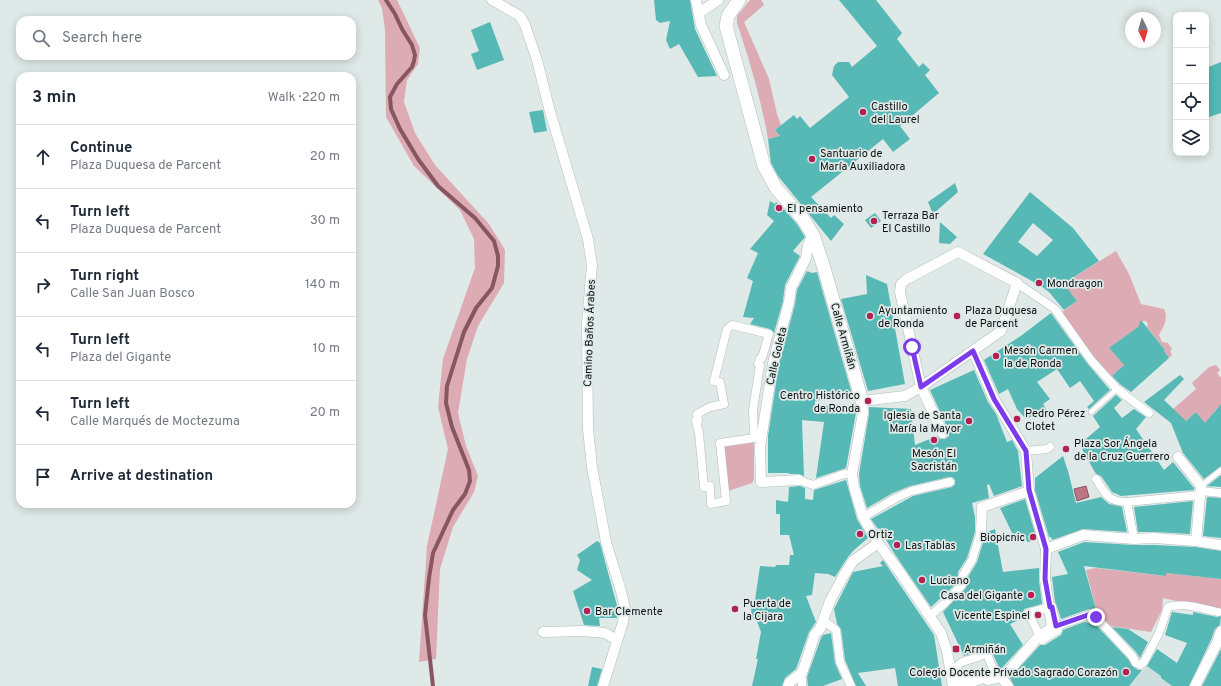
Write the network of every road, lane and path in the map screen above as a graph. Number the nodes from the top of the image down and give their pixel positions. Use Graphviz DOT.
graph roads {
  1 [pos="492,0"];
  2 [pos="696,0"];
  3 [pos="718,0"];
  4 [pos="739,0"];
  5 [pos="699,13"];
  6 [pos="724,75"];
  7 [pos="813,235"];
  8 [pos="1017,283"];
  9 [pos="973,351"];
  10 [pos="921,387"];
  11 [pos="1117,389"];
  12 [pos="862,401"];
  13 [pos="724,404"];
  14 [pos="1091,412"];
  15 [pos="1149,413"];
  16 [pos="943,433"];
  17 [pos="1050,447"];
  18 [pos="1026,451"];
  19 [pos="1178,457"];
  20 [pos="1221,470"];
  21 [pos="852,474"];
  22 [pos="1096,479"];
  23 [pos="799,480"];
  24 [pos="950,482"];
  25 [pos="1029,490"];
  26 [pos="1201,491"];
  27 [pos="1221,494"];
  28 [pos="1127,502"];
  29 [pos="864,517"];
  30 [pos="981,531"];
  31 [pos="1134,539"];
  32 [pos="1196,541"];
  33 [pos="878,543"];
  34 [pos="1221,546"];
  35 [pos="1046,549"];
  36 [pos="1050,607"];
  37 [pos="1218,612"];
  38 [pos="930,616"];
  39 [pos="824,621"];
  40 [pos="1054,627"];
  41 [pos="1221,631"];
  42 [pos="543,632"];
  43 [pos="1040,635"];
  44 [pos="617,640"];
  45 [pos="998,676"];
  46 [pos="957,683"];
  47 [pos="603,686"];
  48 [pos="788,686"];
  49 [pos="850,686"];
  50 [pos="1008,686"];
  51 [pos="1195,686"];
  1 -- 44 [label="street, Camino Baños Árabes"];
  2 -- 5 [label="street"];
  3 -- 5 [label="street"];
  4 -- 7 [label="street, Calle Armiñán"];
  5 -- 6 [label="street"];
  7 -- 12 [label="street, Calle Armiñán"];
  7 -- 23 [label="street, Calle Goleta"];
  8 -- 9 [label="street"];
  8 -- 10 [label="street"];
  8 -- 11 [label="street"];
  9 -- 10 [label="street"];
  9 -- 18 [label="street"];
  10 -- 12 [label="street"];
  10 -- 16 [label="street"];
  11 -- 14 [label="lane"];
  11 -- 15 [label="street"];
  12 -- 21 [label="street, Calle Armiñán"];
  13 -- 13 [label="street"];
  17 -- 18 [label="street"];
  18 -- 25 [label="street"];
  19 -- 26 [label="street"];
  20 -- 26 [label="lane"];
  21 -- 23 [label="street"];
  21 -- 29 [label="street, Calle Armiñán"];
  22 -- 28 [label="street"];
  24 -- 29 [label="street"];
  25 -- 30 [label="street"];
  25 -- 35 [label="street"];
  26 -- 27 [label="street"];
  26 -- 28 [label="street"];
  26 -- 32 [label="street"];
  28 -- 31 [label="street"];
  29 -- 33 [label="street, Calle Armiñán"];
  30 -- 38 [label="street"];
  31 -- 32 [label="street"];
  31 -- 35 [label="street"];
  32 -- 34 [label="street"];
  33 -- 38 [label="street, Calle Armiñán"];
  33 -- 39 [label="street"];
  35 -- 36 [label="street"];
  36 -- 40 [label="street"];
  36 -- 43 [label="street"];
  37 -- 40 [label="street"];
  38 -- 46 [label="street, Calle Armiñán"];
  39 -- 48 [label="street"];
  39 -- 49 [label="street"];
  40 -- 43 [label="street"];
  41 -- 51 [label="street"];
  42 -- 44 [label="street"];
  43 -- 45 [label="street"];
  44 -- 47 [label="street, Camino Baños Árabes"];
  45 -- 46 [label="street"];
  45 -- 46 [label="street"];
  45 -- 50 [label="street"];
}
